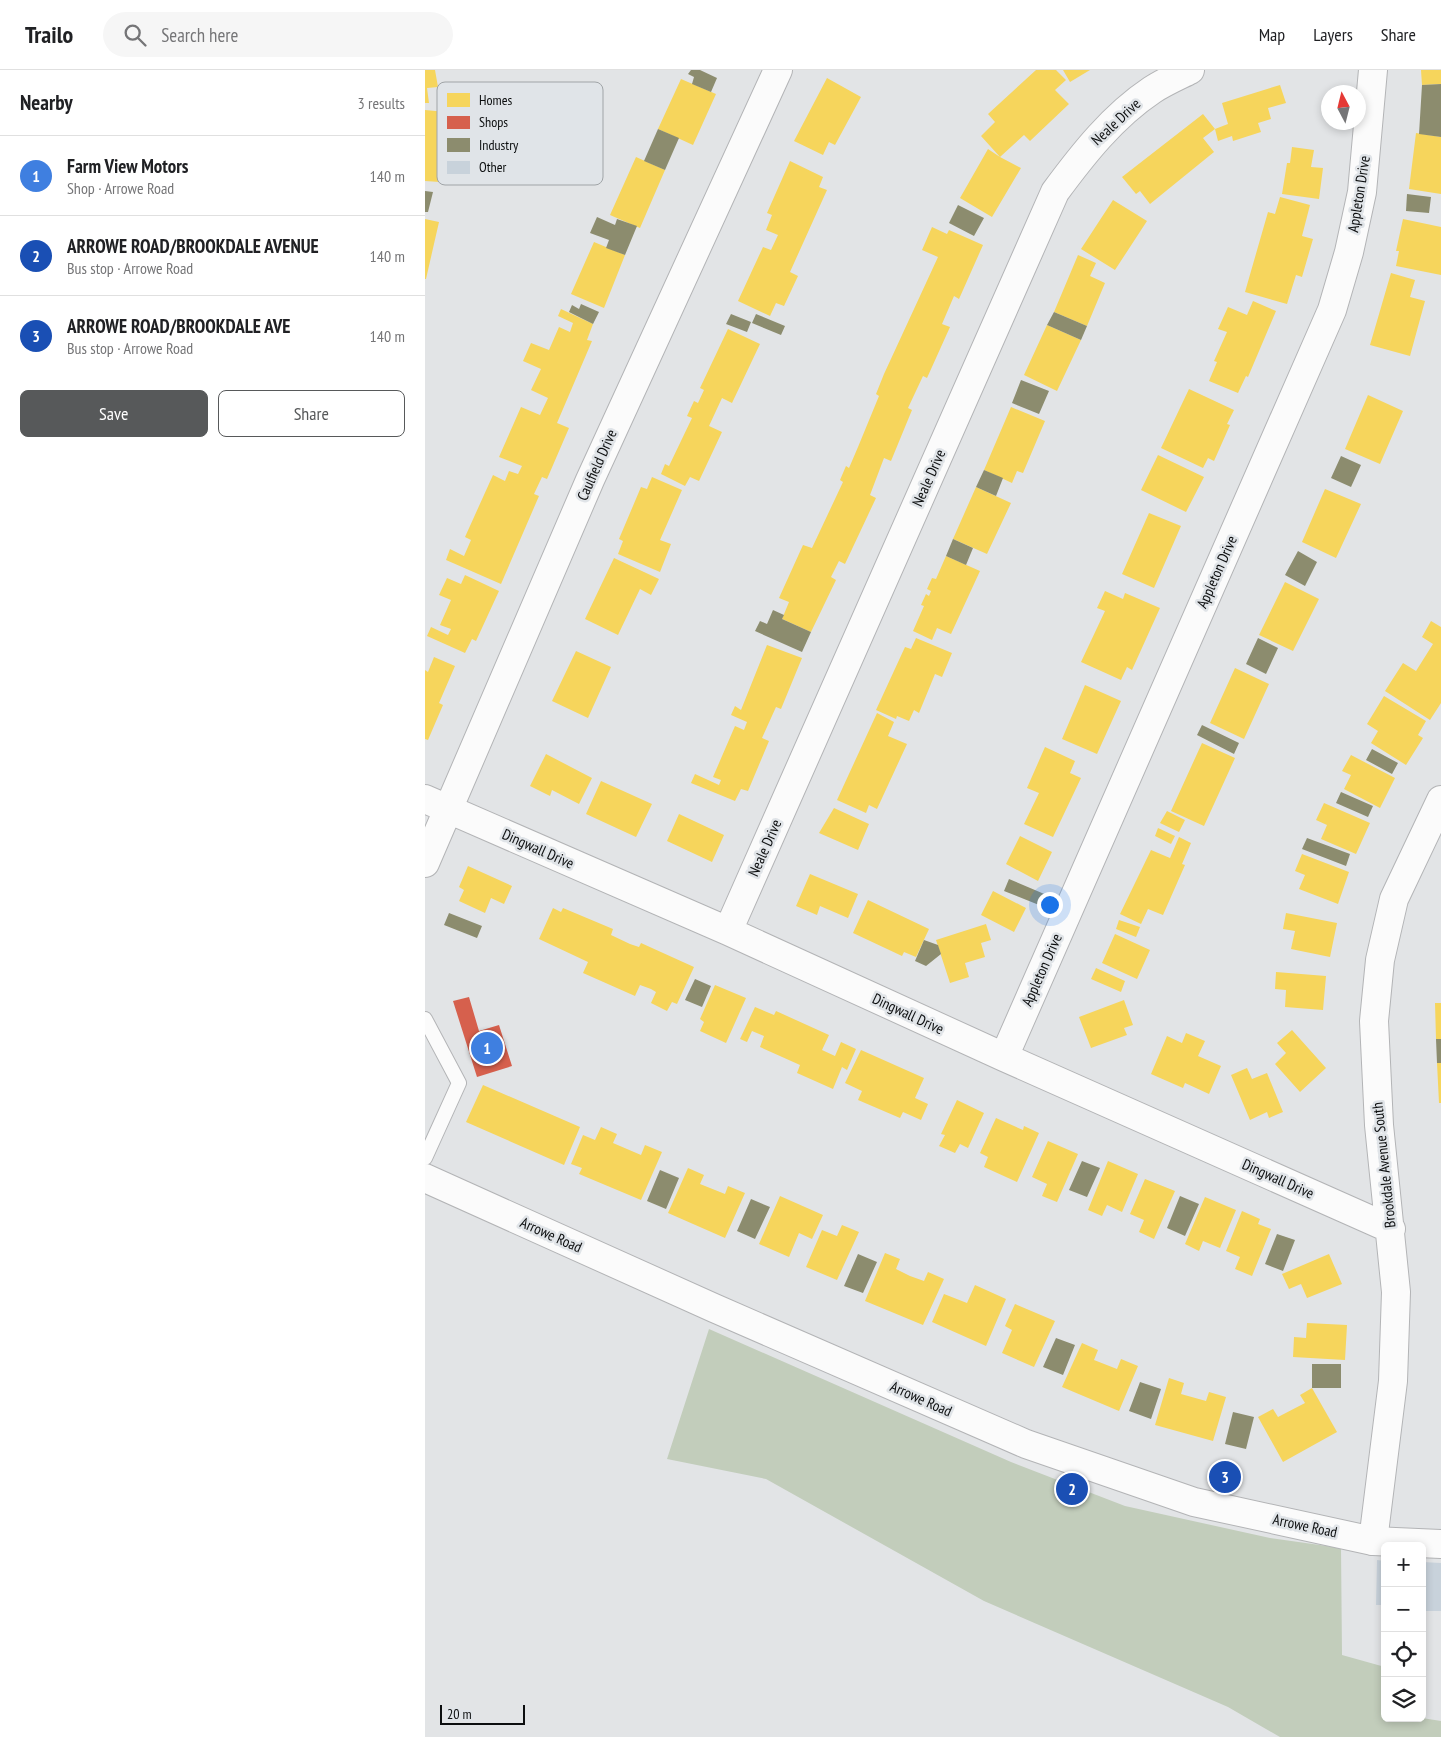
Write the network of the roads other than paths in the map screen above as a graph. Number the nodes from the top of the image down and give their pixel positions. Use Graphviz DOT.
graph roads {
  1 [pos="778,70"];
  2 [pos="1190,70"];
  3 [pos="1373,70"];
  4 [pos="1441,800"];
  5 [pos="437,804"];
  6 [pos="425,864"];
  7 [pos="728,932"];
  8 [pos="425,1020"];
  9 [pos="1004,1057"];
  10 [pos="425,1158"];
  11 [pos="425,1178"];
  12 [pos="1391,1229"];
  13 [pos="1373,1541"];
  14 [pos="1441,1544"];
  1 -- 5 [label="street, Caulfield Drive"];
  2 -- 7 [label="street, Neale Drive"];
  3 -- 9 [label="street, Appleton Drive"];
  4 -- 12 [label="street, Brookdale Avenue South"];
  5 -- 6 [label="street, Caulfield Drive"];
  5 -- 7 [label="street, Dingwall Drive"];
  7 -- 9 [label="street, Dingwall Drive"];
  8 -- 10 [label="lane"];
  9 -- 12 [label="street, Dingwall Drive"];
  11 -- 13 [label="street, Arrowe Road"];
  12 -- 13 [label="street, Brookdale Avenue South"];
  13 -- 14 [label="street, Arrowe Road"];
}
